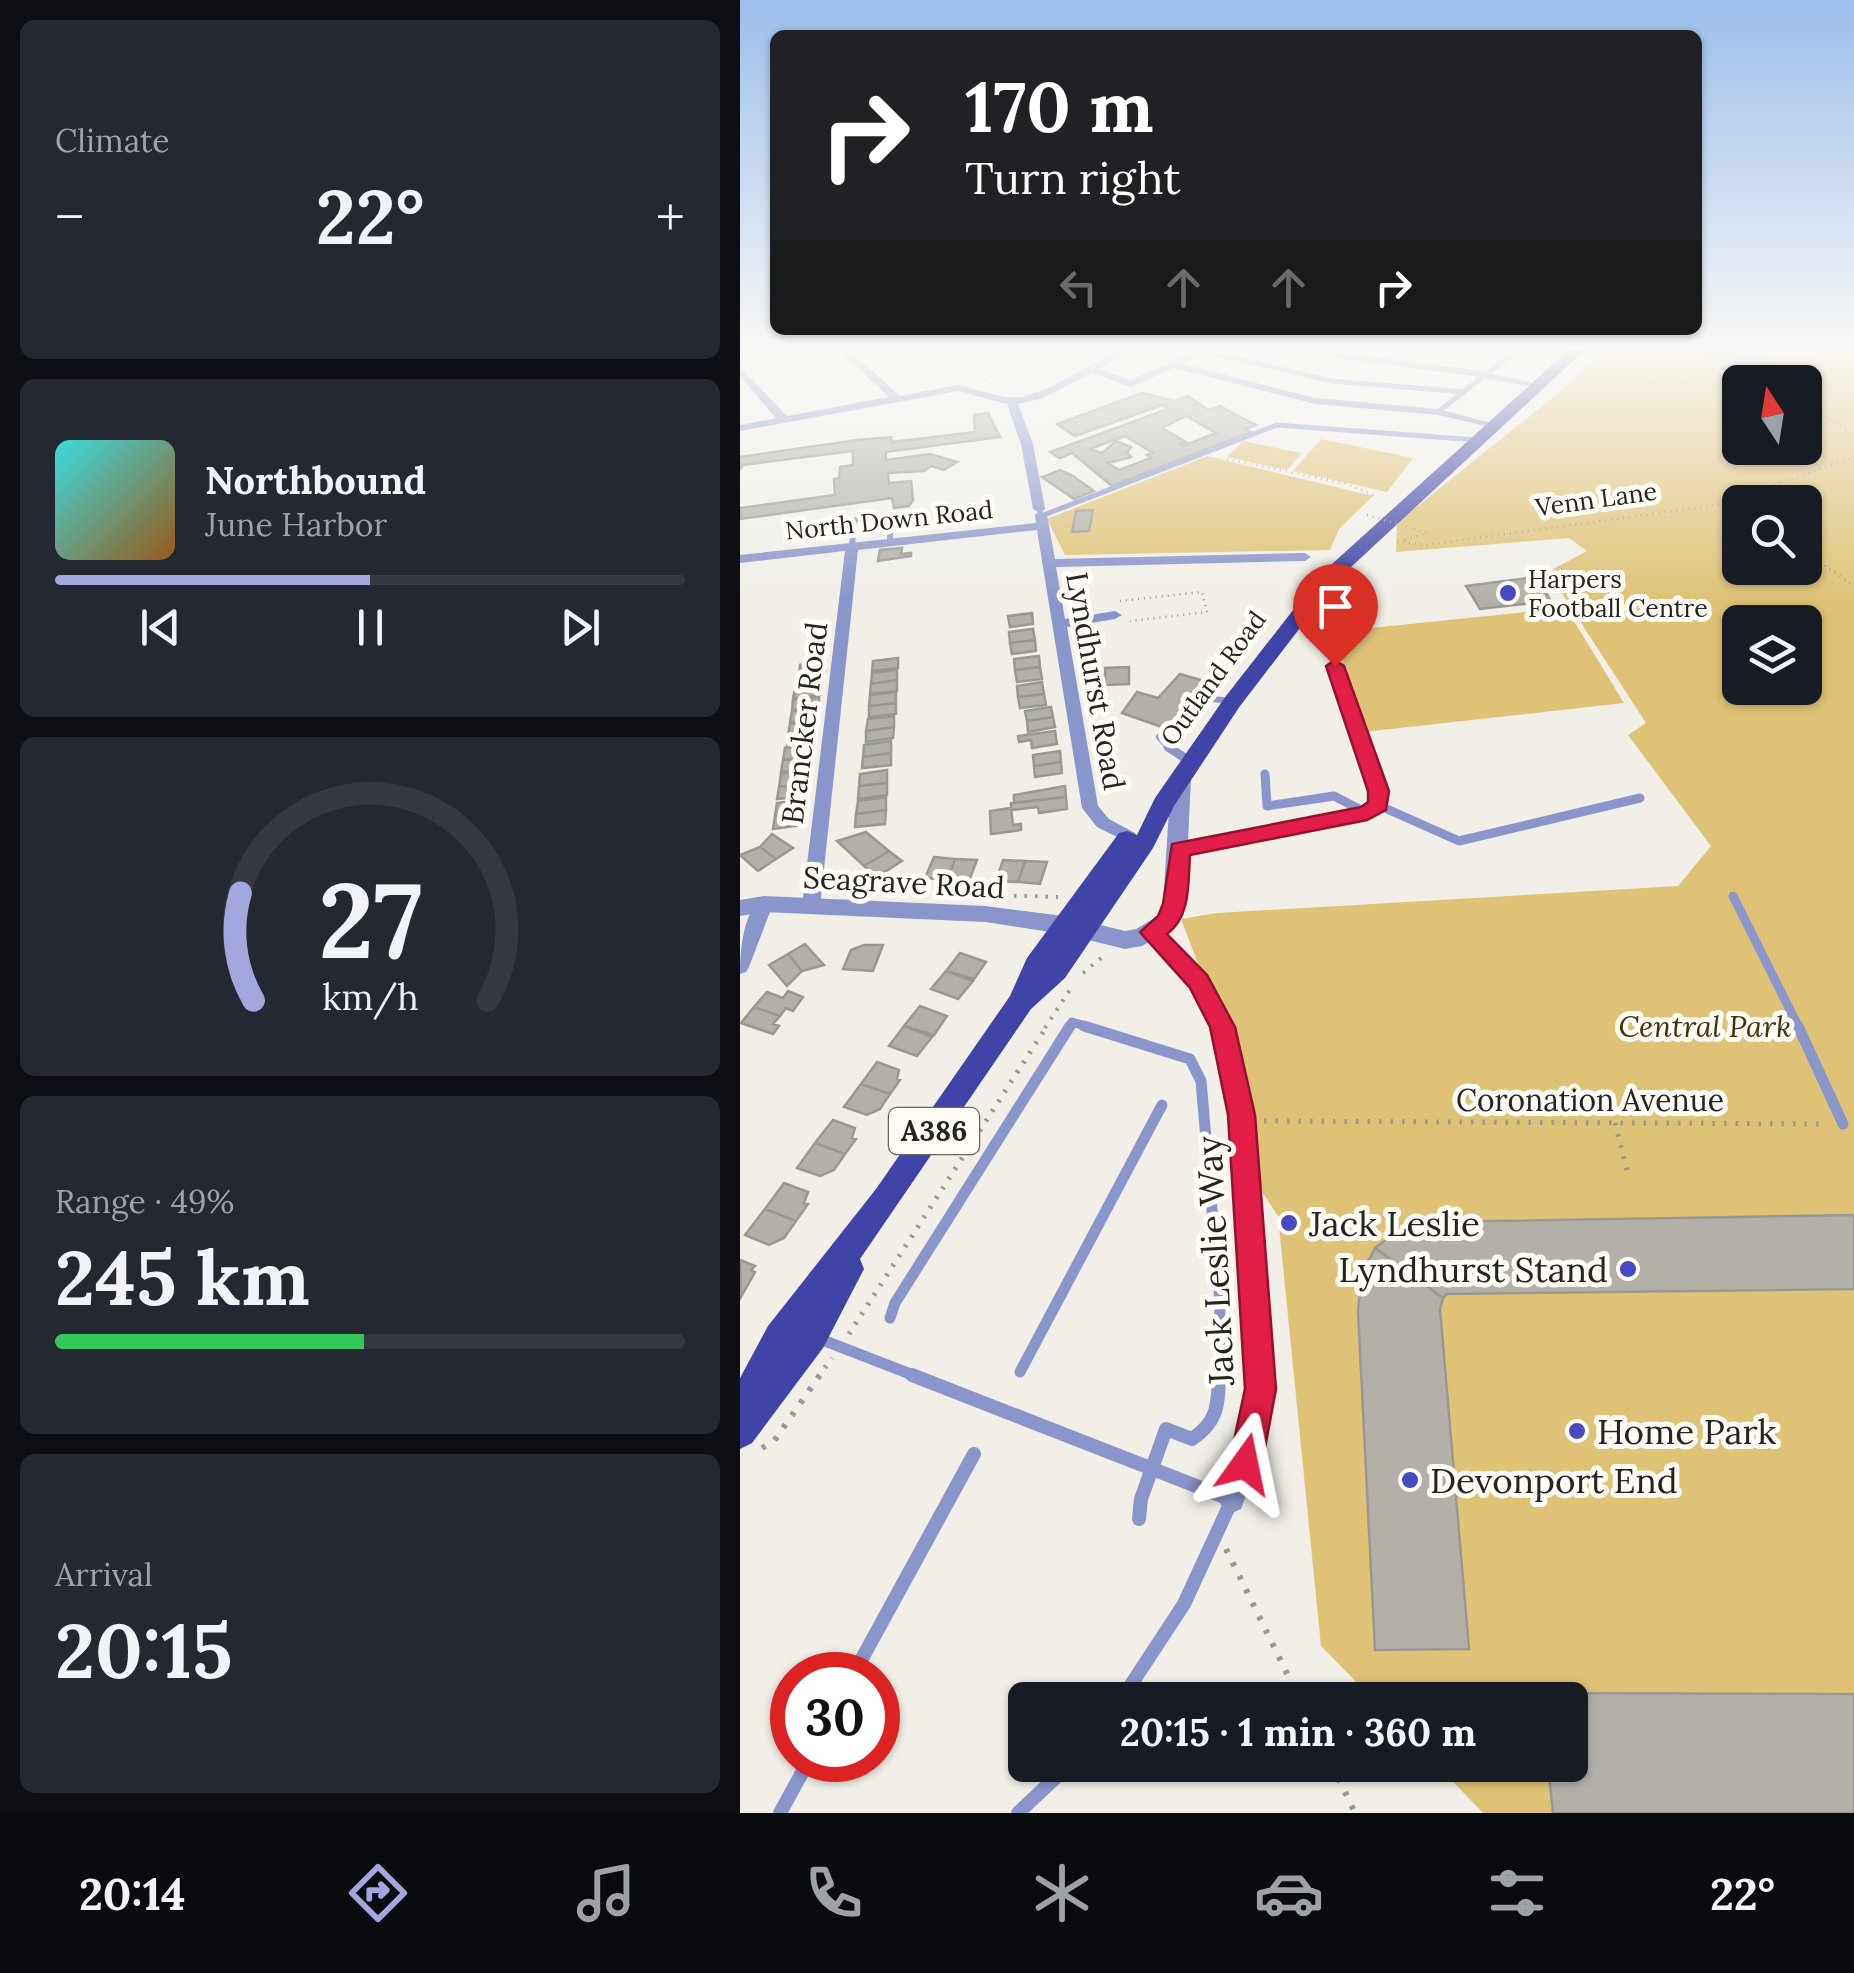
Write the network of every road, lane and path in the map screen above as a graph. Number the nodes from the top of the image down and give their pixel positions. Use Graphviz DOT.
graph roads {
  1 [pos="1023,431"];
  2 [pos="1271,431"];
  3 [pos="1331,431"];
  4 [pos="1488,431"];
  5 [pos="1478,440"];
  6 [pos="1202,454"];
  7 [pos="1854,457"];
  8 [pos="1776,485"];
  9 [pos="1376,496"];
  10 [pos="1722,502"];
  11 [pos="1367,515"];
  12 [pos="1041,516"];
  13 [pos="890,543"];
  14 [pos="852,547"];
  15 [pos="1305,557"];
  16 [pos="740,559"];
  17 [pos="1048,563"];
  18 [pos="1822,564"];
  19 [pos="1854,586"];
  20 [pos="1114,613"];
  21 [pos="1058,624"];
  22 [pos="1324,634"];
  23 [pos="1204,698"];
  24 [pos="1232,701"];
  25 [pos="1166,728"];
  26 [pos="1186,770"];
  27 [pos="1264,774"];
  28 [pos="1640,798"];
  29 [pos="1163,804"];
  30 [pos="1378,805"];
  31 [pos="1367,813"];
  32 [pos="1128,837"];
  33 [pos="1180,850"];
  34 [pos="1025,896"];
  35 [pos="1732,896"];
  36 [pos="1062,897"];
  37 [pos="752,906"];
  38 [pos="811,906"];
  39 [pos="1074,927"];
  40 [pos="1151,932"];
  41 [pos="1115,952"];
  42 [pos="740,968"];
  43 [pos="1162,1105"];
  44 [pos="1242,1121"];
  45 [pos="1615,1123"];
  46 [pos="1843,1124"];
  47 [pos="1627,1171"];
  48 [pos="890,1318"];
  49 [pos="812,1337"];
  50 [pos="1020,1372"];
  51 [pos="740,1413"];
  52 [pos="750,1440"];
  53 [pos="974,1454"];
  54 [pos="1151,1468"];
  55 [pos="1232,1500"];
  56 [pos="1139,1519"];
  57 [pos="1220,1536"];
  58 [pos="866,1652"];
  59 [pos="1134,1682"];
  60 [pos="1291,1682"];
  61 [pos="797,1782"];
  62 [pos="1050,1782"];
  63 [pos="1340,1782"];
  64 [pos="780,1813"];
  65 [pos="1018,1813"];
  66 [pos="1355,1813"];
  1 -- 12 [label="street, Lyndhurst Road"];
  2 -- 6 [label="lane"];
  3 -- 5 [label="lane"];
  4 -- 5 [label="main road, Outland Road / A386"];
  5 -- 24 [label="main road, Outland Road / A386"];
  6 -- 9 [label="path"];
  6 -- 12 [label="lane"];
  7 -- 8 [label="path, Venn Lane"];
  10 -- 11 [label="path, Venn Lane, bridge"];
  12 -- 13 [label="street, North Down Road"];
  12 -- 17 [label="street, Lyndhurst Road"];
  13 -- 14 [label="street, North Down Road"];
  13 -- 14 [label="lane"];
  14 -- 16 [label="street, North Down Road"];
  14 -- 38 [label="street, Brancker Road"];
  15 -- 17 [label="street"];
  17 -- 21 [label="street, Lyndhurst Road"];
  18 -- 19 [label="path"];
  20 -- 20 [label="path"];
  20 -- 21 [label="street"];
  21 -- 32 [label="street, Lyndhurst Road"];
  22 -- 30 [label="lane"];
  23 -- 24 [label="lane"];
  24 -- 26 [label="main road, Outland Road / A386"];
  25 -- 26 [label="lane"];
  26 -- 29 [label="main road, Outland Road / A386"];
  26 -- 33 [label="street"];
  27 -- 31 [label="lane"];
  28 -- 30 [label="lane"];
  29 -- 32 [label="main road, Outland Road / A386"];
  29 -- 39 [label="main road, Outland Road"];
  30 -- 31 [label="lane"];
  31 -- 33 [label="lane"];
  32 -- 39 [label="main road, Outland Road / A386"];
  33 -- 40 [label="street"];
  34 -- 36 [label="path"];
  35 -- 46 [label="lane"];
  37 -- 38 [label="street, Seagrave Road"];
  37 -- 42 [label="street"];
  38 -- 39 [label="street, Seagrave Road"];
  39 -- 40 [label="street, Seagrave Road"];
  39 -- 49 [label="main road, Outland Road / A386"];
  40 -- 44 [label="street, Jack Leslie Way"];
  41 -- 49 [label="path"];
  43 -- 50 [label="lane"];
  44 -- 45 [label="path, Coronation Avenue"];
  44 -- 55 [label="street, Jack Leslie Way"];
  45 -- 46 [label="path, Coronation Avenue"];
  45 -- 47 [label="path"];
  48 -- 54 [label="lane"];
  49 -- 51 [label="main road, Outland Road / A386"];
  49 -- 52 [label="main road, Outland Road / A386"];
  49 -- 52 [label="path"];
  49 -- 54 [label="lane"];
  53 -- 58 [label="lane"];
  54 -- 55 [label="lane"];
  54 -- 56 [label="lane"];
  55 -- 57 [label="lane, Jack Leslie Way"];
  57 -- 59 [label="lane, Jack Leslie Way"];
  57 -- 60 [label="path"];
  61 -- 64 [label="lane"];
  62 -- 65 [label="lane"];
  63 -- 66 [label="path"];
}
